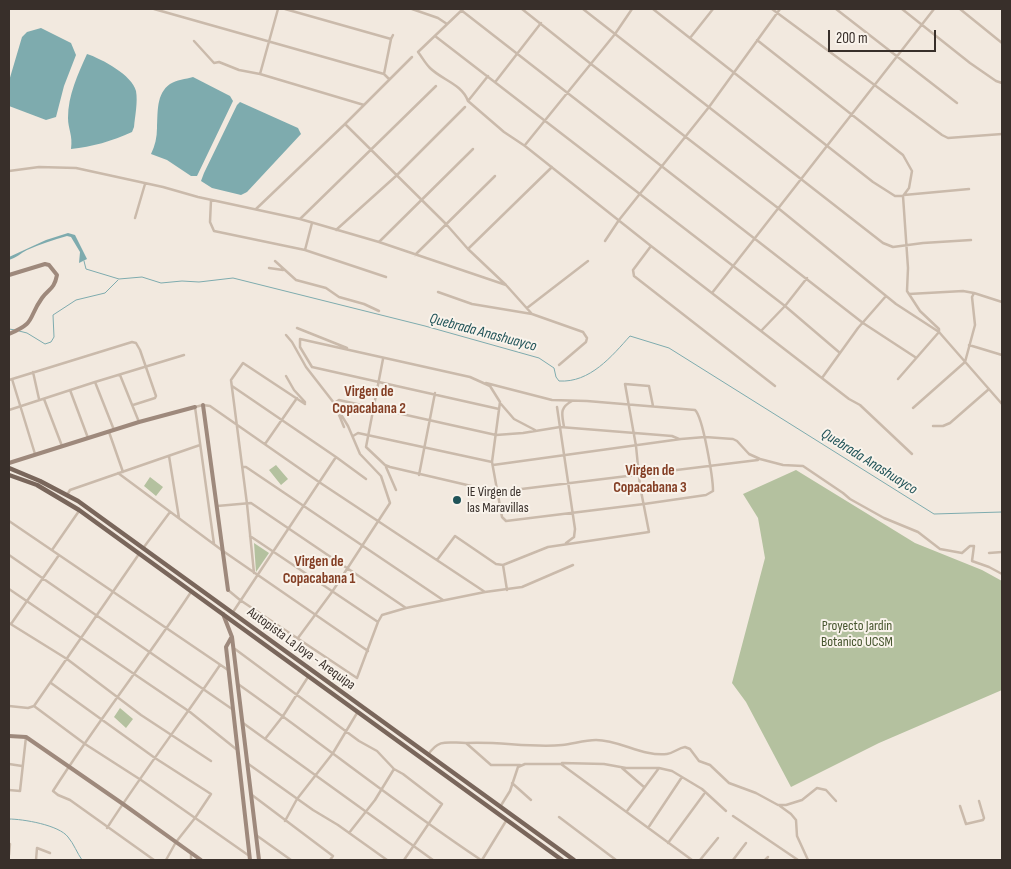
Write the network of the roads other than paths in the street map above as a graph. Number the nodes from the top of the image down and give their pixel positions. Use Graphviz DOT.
graph roads {
  1 [pos="154,9"];
  2 [pos="278,9"];
  3 [pos="286,9"];
  4 [pos="412,9"];
  5 [pos="522,9"];
  6 [pos="583,9"];
  7 [pos="632,9"];
  8 [pos="653,9"];
  9 [pos="713,9"];
  10 [pos="772,9"];
  11 [pos="780,9"];
  12 [pos="836,9"];
  13 [pos="902,9"];
  14 [pos="934,9"];
  15 [pos="960,9"];
  16 [pos="462,10"];
  17 [pos="777,12"];
  18 [pos="447,24"];
  19 [pos="541,24"];
  20 [pos="922,24"];
  21 [pos="615,34"];
  22 [pos="393,35"];
  23 [pos="435,36"];
  24 [pos="690,38"];
  25 [pos="269,40"];
  26 [pos="390,40"];
  27 [pos="757,40"];
  28 [pos="194,41"];
  29 [pos="1002,43"];
  30 [pos="518,53"];
  31 [pos="412,57"];
  32 [pos="896,57"];
  33 [pos="591,64"];
  34 [pos="734,72"];
  35 [pos="260,74"];
  36 [pos="384,74"];
  37 [pos="488,76"];
  38 [pos="389,79"];
  39 [pos="496,81"];
  40 [pos="1002,83"];
  41 [pos="873,85"];
  42 [pos="436,86"];
  43 [pos="567,93"];
  44 [pos="468,101"];
  45 [pos="957,104"];
  46 [pos="364,105"];
  47 [pos="465,107"];
  48 [pos="709,107"];
  49 [pos="852,114"];
  50 [pos="544,120"];
  51 [pos="345,124"];
  52 [pos="1002,134"];
  53 [pos="685,136"];
  54 [pos="525,146"];
  55 [pos="828,147"];
  56 [pos="474,149"];
  57 [pos="371,151"];
  58 [pos="662,166"];
  59 [pos="552,167"];
  60 [pos="9,171"];
  61 [pos="396,176"];
  62 [pos="495,176"];
  63 [pos="802,179"];
  64 [pos="145,184"];
  65 [pos="969,189"];
  66 [pos="640,194"];
  67 [pos="903,196"];
  68 [pos="211,200"];
  69 [pos="421,200"];
  70 [pos="778,208"];
  71 [pos="256,209"];
  72 [pos="135,218"];
  73 [pos="300,219"];
  74 [pos="619,220"];
  75 [pos="312,223"];
  76 [pos="446,224"];
  77 [pos="336,230"];
  78 [pos="755,238"];
  79 [pos="971,240"];
  80 [pos="605,241"];
  81 [pos="379,242"];
  82 [pos="906,245"];
  83 [pos="651,246"];
  84 [pos="304,250"];
  85 [pos="468,250"];
  86 [pos="415,255"];
  87 [pos="275,261"];
  88 [pos="588,261"];
  89 [pos="733,266"];
  90 [pos="269,268"];
  91 [pos="285,271"];
  92 [pos="9,275"];
  93 [pos="386,277"];
  94 [pos="807,278"];
  95 [pos="506,285"];
  96 [pos="438,292"];
  97 [pos="974,292"];
  98 [pos="712,293"];
  99 [pos="909,294"];
  100 [pos="886,296"];
  101 [pos="1002,302"];
  102 [pos="785,306"];
  103 [pos="527,308"];
  104 [pos="379,311"];
  105 [pos="532,314"];
  106 [pos="863,323"];
  107 [pos="297,328"];
  108 [pos="760,331"];
  109 [pos="938,332"];
  110 [pos="9,334"];
  111 [pos="286,335"];
  112 [pos="970,345"];
  113 [pos="356,351"];
  114 [pos="840,353"];
  115 [pos="184,355"];
  116 [pos="1002,355"];
  117 [pos="915,357"];
  118 [pos="383,358"];
  119 [pos="964,362"];
  120 [pos="559,365"];
  121 [pos="146,367"];
  122 [pos="33,372"];
  123 [pos="120,375"];
  124 [pos="286,376"];
  125 [pos="822,378"];
  126 [pos="898,378"];
  127 [pos="10,379"];
  128 [pos="377,381"];
  129 [pos="95,382"];
  130 [pos="486,383"];
  131 [pos="232,386"];
  132 [pos="775,386"];
  133 [pos="989,389"];
  134 [pos="70,390"];
  135 [pos="435,393"];
  136 [pos="44,398"];
  137 [pos="297,398"];
  138 [pos="40,400"];
  139 [pos="573,401"];
  140 [pos="500,402"];
  141 [pos="133,404"];
  142 [pos="629,404"];
  143 [pos="1002,404"];
  144 [pos="203,405"];
  145 [pos="335,405"];
  146 [pos="20,406"];
  147 [pos="654,406"];
  148 [pos="194,407"];
  149 [pos="557,407"];
  150 [pos="373,408"];
  151 [pos="913,408"];
  152 [pos="499,409"];
  153 [pos="9,410"];
  154 [pos="282,420"];
  155 [pos="431,420"];
  156 [pos="140,422"];
  157 [pos="238,424"];
  158 [pos="933,426"];
  159 [pos="344,427"];
  160 [pos="562,427"];
  161 [pos="537,430"];
  162 [pos="111,431"];
  163 [pos="633,432"];
  164 [pos="368,435"];
  165 [pos="496,435"];
  166 [pos="353,436"];
  167 [pos="704,437"];
  168 [pos="88,438"];
  169 [pos="681,439"];
  170 [pos="265,444"];
  171 [pos="200,445"];
  172 [pos="636,446"];
  173 [pos="62,447"];
  174 [pos="425,448"];
  175 [pos="912,454"];
  176 [pos="564,455"];
  177 [pos="35,456"];
  178 [pos="169,456"];
  179 [pos="336,457"];
  180 [pos="760,460"];
  181 [pos="9,463"];
  182 [pos="492,463"];
  183 [pos="385,466"];
  184 [pos="710,466"];
  185 [pos="243,467"];
  186 [pos="9,468"];
  187 [pos="122,472"];
  188 [pos="118,473"];
  189 [pos="639,474"];
  190 [pos="9,475"];
  191 [pos="419,475"];
  192 [pos="366,478"];
  193 [pos="319,482"];
  194 [pos="568,483"];
  195 [pos="396,490"];
  196 [pos="497,492"];
  197 [pos="67,495"];
  198 [pos="247,504"];
  199 [pos="644,504"];
  200 [pos="217,506"];
  201 [pos="304,506"];
  202 [pos="79,510"];
  203 [pos="170,512"];
  204 [pos="572,512"];
  205 [pos="179,518"];
  206 [pos="378,521"];
  207 [pos="9,522"];
  208 [pos="288,530"];
  209 [pos="250,536"];
  210 [pos="214,544"];
  211 [pos="563,545"];
  212 [pos="362,546"];
  213 [pos="143,548"];
  214 [pos="52,550"];
  215 [pos="223,551"];
  216 [pos="273,552"];
  217 [pos="1002,552"];
  218 [pos="989,553"];
  219 [pos="139,554"];
  220 [pos="9,555"];
  221 [pos="59,555"];
  222 [pos="437,560"];
  223 [pos="503,565"];
  224 [pos="573,565"];
  225 [pos="348,568"];
  226 [pos="255,574"];
  227 [pos="1002,574"];
  228 [pos="42,579"];
  229 [pos="9,588"];
  230 [pos="228,590"];
  231 [pos="507,590"];
  232 [pos="191,592"];
  233 [pos="332,592"];
  234 [pos="485,592"];
  235 [pos="112,593"];
  236 [pos="240,600"];
  237 [pos="443,600"];
  238 [pos="27,601"];
  239 [pos="406,608"];
  240 [pos="232,613"];
  241 [pos="223,614"];
  242 [pos="316,615"];
  243 [pos="96,616"];
  244 [pos="378,622"];
  245 [pos="10,623"];
  246 [pos="167,629"];
  247 [pos="232,637"];
  248 [pos="81,638"];
  249 [pos="298,638"];
  250 [pos="233,648"];
  251 [pos="368,651"];
  252 [pos="150,652"];
  253 [pos="67,659"];
  254 [pos="220,665"];
  255 [pos="228,670"];
  256 [pos="135,674"];
  257 [pos="308,677"];
  258 [pos="51,683"];
  259 [pos="238,684"];
  260 [pos="205,689"];
  261 [pos="296,693"];
  262 [pos="118,698"];
  263 [pos="9,706"];
  264 [pos="34,706"];
  265 [pos="233,709"];
  266 [pos="190,712"];
  267 [pos="357,713"];
  268 [pos="283,716"];
  269 [pos="101,721"];
  270 [pos="242,722"];
  271 [pos="347,730"];
  272 [pos="172,735"];
  273 [pos="9,736"];
  274 [pos="26,737"];
  275 [pos="265,740"];
  276 [pos="466,743"];
  277 [pos="85,744"];
  278 [pos="238,750"];
  279 [pos="333,753"];
  280 [pos="428,755"];
  281 [pos="155,758"];
  282 [pos="211,761"];
  283 [pos="246,762"];
  284 [pos="9,764"];
  285 [pos="561,764"];
  286 [pos="521,765"];
  287 [pos="22,766"];
  288 [pos="68,767"];
  289 [pos="621,767"];
  290 [pos="659,768"];
  291 [pos="394,770"];
  292 [pos="314,776"];
  293 [pos="682,777"];
  294 [pos="141,780"];
  295 [pos="512,783"];
  296 [pos="644,787"];
  297 [pos="9,790"];
  298 [pos="381,790"];
  299 [pos="705,793"];
  300 [pos="251,794"];
  301 [pos="297,799"];
  302 [pos="531,800"];
  303 [pos="979,800"];
  304 [pos="836,801"];
  305 [pos="123,804"];
  306 [pos="778,805"];
  307 [pos="960,806"];
  308 [pos="500,807"];
  309 [pos="365,811"];
  310 [pos="627,811"];
  311 [pos="726,811"];
  312 [pos="732,816"];
  313 [pos="559,817"];
  314 [pos="195,818"];
  315 [pos="285,821"];
  316 [pos="506,821"];
  317 [pos="429,826"];
  318 [pos="107,828"];
  319 [pos="648,828"];
  320 [pos="349,833"];
  321 [pos="256,835"];
  322 [pos="718,838"];
  323 [pos="176,842"];
  324 [pos="668,843"];
  325 [pos="746,843"];
  326 [pos="10,844"];
  327 [pos="414,847"];
  328 [pos="50,853"];
  329 [pos="191,853"];
  330 [pos="9,855"];
  331 [pos="768,856"];
  332 [pos="250,858"];
  333 [pos="36,860"];
  334 [pos="154,860"];
  335 [pos="166,860"];
  336 [pos="192,860"];
  337 [pos="201,860"];
  338 [pos="259,860"];
  339 [pos="291,860"];
  340 [pos="330,860"];
  341 [pos="386,860"];
  342 [pos="404,860"];
  343 [pos="433,860"];
  344 [pos="481,860"];
  345 [pos="562,860"];
  346 [pos="574,860"];
  347 [pos="616,860"];
  348 [pos="692,860"];
  349 [pos="700,860"];
  350 [pos="733,860"];
  351 [pos="765,860"];
  352 [pos="798,860"];
  353 [pos="808,860"];
  1 -- 25 [label="street"];
  2 -- 25 [label="street"];
  3 -- 26 [label="street"];
  4 -- 18 [label="street"];
  5 -- 19 [label="street"];
  6 -- 21 [label="street"];
  7 -- 21 [label="street"];
  8 -- 24 [label="street"];
  9 -- 24 [label="street"];
  10 -- 17 [label="street"];
  11 -- 17 [label="street"];
  12 -- 32 [label="street"];
  13 -- 20 [label="street"];
  14 -- 20 [label="street"];
  15 -- 29 [label="street"];
  16 -- 18 [label="street"];
  16 -- 30 [label="street"];
  17 -- 27 [label="street"];
  17 -- 41 [label="street"];
  18 -- 23 [label="street"];
  19 -- 30 [label="street"];
  19 -- 33 [label="street"];
  20 -- 32 [label="street"];
  20 -- 40 [label="street"];
  21 -- 33 [label="street"];
  21 -- 48 [label="street"];
  22 -- 26 [label="street"];
  23 -- 37 [label="street"];
  23 -- 44 [label="street"];
  24 -- 34 [label="street"];
  25 -- 35 [label="street"];
  25 -- 36 [label="street"];
  26 -- 36 [label="street"];
  27 -- 34 [label="street"];
  27 -- 49 [label="street"];
  28 -- 35 [label="street"];
  30 -- 39 [label="street"];
  30 -- 43 [label="street"];
  31 -- 38 [label="street"];
  32 -- 41 [label="street"];
  32 -- 45 [label="street"];
  33 -- 43 [label="street"];
  33 -- 53 [label="street"];
  34 -- 48 [label="street"];
  34 -- 55 [label="street"];
  35 -- 46 [label="street"];
  36 -- 38 [label="street"];
  37 -- 39 [label="street"];
  37 -- 44 [label="street"];
  38 -- 46 [label="street"];
  39 -- 50 [label="street"];
  41 -- 49 [label="street"];
  41 -- 52 [label="street"];
  42 -- 57 [label="street"];
  43 -- 50 [label="street"];
  43 -- 58 [label="street"];
  44 -- 54 [label="street"];
  46 -- 51 [label="street"];
  47 -- 61 [label="street"];
  48 -- 53 [label="street"];
  48 -- 63 [label="street"];
  49 -- 55 [label="street"];
  49 -- 67 [label="street"];
  50 -- 54 [label="street"];
  50 -- 66 [label="street"];
  51 -- 57 [label="street"];
  51 -- 71 [label="street"];
  53 -- 58 [label="street"];
  53 -- 70 [label="street"];
  54 -- 59 [label="street"];
  55 -- 63 [label="street"];
  55 -- 67 [label="street"];
  56 -- 69 [label="street"];
  57 -- 61 [label="street"];
  57 -- 73 [label="street"];
  58 -- 66 [label="street"];
  58 -- 78 [label="street"];
  59 -- 74 [label="street"];
  59 -- 85 [label="street"];
  60 -- 64 [label="street"];
  61 -- 69 [label="street"];
  61 -- 77 [label="street"];
  62 -- 76 [label="street"];
  63 -- 70 [label="street"];
  63 -- 82 [label="street"];
  64 -- 68 [label="street"];
  64 -- 72 [label="street"];
  65 -- 67 [label="street"];
  66 -- 74 [label="street"];
  66 -- 89 [label="street"];
  67 -- 82 [label="street"];
  68 -- 71 [label="street"];
  68 -- 84 [label="street"];
  69 -- 76 [label="street"];
  69 -- 81 [label="street"];
  70 -- 78 [label="street"];
  70 -- 100 [label="street"];
  71 -- 73 [label="street"];
  73 -- 75 [label="street"];
  74 -- 80 [label="street"];
  74 -- 83 [label="street"];
  75 -- 77 [label="street"];
  75 -- 84 [label="street"];
  76 -- 85 [label="street"];
  76 -- 86 [label="street"];
  77 -- 81 [label="street"];
  78 -- 89 [label="street"];
  78 -- 94 [label="street"];
  79 -- 82 [label="street"];
  81 -- 86 [label="street"];
  82 -- 99 [label="street"];
  83 -- 98 [label="street"];
  83 -- 132 [label="street"];
  84 -- 93 [label="street"];
  85 -- 95 [label="street"];
  86 -- 95 [label="street"];
  87 -- 91 [label="street"];
  88 -- 103 [label="street"];
  89 -- 98 [label="street"];
  89 -- 102 [label="street"];
  90 -- 91 [label="street"];
  91 -- 104 [label="street"];
  92 -- 110 [label="street"];
  94 -- 102 [label="street"];
  94 -- 106 [label="street"];
  95 -- 103 [label="street"];
  96 -- 105 [label="street"];
  97 -- 99 [label="street"];
  97 -- 101 [label="street"];
  97 -- 112 [label="street"];
  98 -- 108 [label="street"];
  99 -- 109 [label="street"];
  100 -- 106 [label="street"];
  100 -- 109 [label="street"];
  102 -- 108 [label="street"];
  102 -- 114 [label="street"];
  103 -- 105 [label="street"];
  105 -- 120 [label="street"];
  106 -- 114 [label="street"];
  106 -- 117 [label="street"];
  107 -- 113 [label="street"];
  108 -- 125 [label="street"];
  109 -- 117 [label="street"];
  109 -- 119 [label="street"];
  111 -- 145 [label="street"];
  112 -- 116 [label="street"];
  112 -- 119 [label="street"];
  113 -- 118 [label="street"];
  113 -- 128 [label="street"];
  114 -- 125 [label="street"];
  115 -- 121 [label="street"];
  117 -- 126 [label="street"];
  118 -- 128 [label="street"];
  118 -- 130 [label="street"];
  119 -- 133 [label="street"];
  119 -- 151 [label="street"];
  121 -- 122 [label="street"];
  121 -- 123 [label="street"];
  121 -- 141 [label="street"];
  122 -- 127 [label="street"];
  122 -- 138 [label="street"];
  123 -- 129 [label="street"];
  123 -- 141 [label="street"];
  124 -- 137 [label="street"];
  125 -- 175 [label="street"];
  127 -- 146 [label="street"];
  128 -- 135 [label="street"];
  128 -- 150 [label="street"];
  129 -- 134 [label="street"];
  129 -- 162 [label="street"];
  130 -- 139 [label="street"];
  130 -- 140 [label="street"];
  131 -- 137 [label="street"];
  131 -- 154 [label="street"];
  131 -- 157 [label="street"];
  133 -- 143 [label="street"];
  133 -- 158 [label="street"];
  134 -- 136 [label="street"];
  134 -- 168 [label="street"];
  135 -- 152 [label="street"];
  135 -- 155 [label="street"];
  136 -- 138 [label="street"];
  136 -- 173 [label="street"];
  137 -- 154 [label="street"];
  138 -- 146 [label="street"];
  139 -- 142 [label="street"];
  139 -- 160 [label="street"];
  140 -- 152 [label="street"];
  140 -- 161 [label="street"];
  141 -- 156 [label="street"];
  142 -- 147 [label="street"];
  142 -- 147 [label="street"];
  142 -- 163 [label="street"];
  144 -- 148 [label="street"];
  144 -- 157 [label="street"];
  144 -- 200 [label="street"];
  145 -- 150 [label="street"];
  145 -- 159 [label="street"];
  145 -- 166 [label="street"];
  146 -- 153 [label="street"];
  146 -- 177 [label="street"];
  147 -- 167 [label="street"];
  148 -- 156 [label="street"];
  148 -- 171 [label="street"];
  149 -- 160 [label="street"];
  150 -- 155 [label="street"];
  150 -- 164 [label="street"];
  152 -- 165 [label="street"];
  154 -- 170 [label="street"];
  154 -- 179 [label="street"];
  155 -- 165 [label="street"];
  155 -- 174 [label="street"];
  156 -- 162 [label="street"];
  157 -- 170 [label="street"];
  157 -- 185 [label="street"];
  160 -- 161 [label="street"];
  160 -- 163 [label="street"];
  160 -- 176 [label="street"];
  161 -- 165 [label="street"];
  162 -- 168 [label="street"];
  162 -- 187 [label="street"];
  163 -- 169 [label="street"];
  163 -- 172 [label="street"];
  164 -- 166 [label="street"];
  164 -- 174 [label="street"];
  164 -- 183 [label="street"];
  165 -- 182 [label="street"];
  166 -- 206 [label="street"];
  167 -- 169 [label="street"];
  167 -- 180 [label="street"];
  167 -- 184 [label="street"];
  168 -- 173 [label="street"];
  169 -- 172 [label="street"];
  170 -- 193 [label="street"];
  171 -- 178 [label="street"];
  171 -- 210 [label="street"];
  172 -- 176 [label="street"];
  172 -- 189 [label="street"];
  173 -- 177 [label="street"];
  174 -- 182 [label="street"];
  174 -- 191 [label="street"];
  176 -- 182 [label="street"];
  176 -- 194 [label="street"];
  177 -- 181 [label="street"];
  178 -- 187 [label="street"];
  178 -- 205 [label="street"];
  179 -- 192 [label="street"];
  179 -- 193 [label="street"];
  180 -- 184 [label="street"];
  180 -- 227 [label="street"];
  182 -- 196 [label="street"];
  183 -- 191 [label="street"];
  183 -- 195 [label="street"];
  184 -- 189 [label="street"];
  184 -- 199 [label="street"];
  185 -- 198 [label="street"];
  185 -- 201 [label="street"];
  186 -- 197 [label="main road, Autopista La Joya - Arequipa"];
  187 -- 188 [label="street"];
  188 -- 197 [label="street"];
  188 -- 203 [label="street"];
  189 -- 194 [label="street"];
  189 -- 199 [label="street"];
  190 -- 202 [label="main road, Autopista La Joya - Arequipa"];
  191 -- 196 [label="street"];
  193 -- 201 [label="street"];
  193 -- 206 [label="street"];
  194 -- 196 [label="street"];
  194 -- 204 [label="street"];
  196 -- 204 [label="street"];
  197 -- 213 [label="main road, Autopista La Joya - Arequipa"];
  198 -- 200 [label="street"];
  198 -- 208 [label="street"];
  198 -- 209 [label="street"];
  199 -- 204 [label="street"];
  199 -- 211 [label="street"];
  200 -- 215 [label="street"];
  201 -- 208 [label="street"];
  201 -- 212 [label="street"];
  202 -- 214 [label="street"];
  202 -- 219 [label="main road, Autopista La Joya - Arequipa"];
  203 -- 205 [label="street"];
  203 -- 213 [label="street"];
  204 -- 211 [label="street"];
  205 -- 210 [label="street"];
  206 -- 212 [label="street"];
  206 -- 222 [label="street"];
  207 -- 214 [label="street"];
  208 -- 216 [label="street"];
  208 -- 225 [label="street"];
  209 -- 216 [label="street"];
  209 -- 226 [label="street"];
  210 -- 215 [label="street"];
  211 -- 223 [label="street"];
  212 -- 225 [label="street"];
  212 -- 237 [label="street"];
  213 -- 240 [label="main road, Autopista La Joya - Arequipa"];
  214 -- 221 [label="street"];
  215 -- 226 [label="street"];
  215 -- 230 [label="street"];
  216 -- 226 [label="street"];
  216 -- 233 [label="street"];
  217 -- 218 [label="street"];
  219 -- 232 [label="main road, Autopista La Joya - Arequipa"];
  219 -- 235 [label="street"];
  220 -- 228 [label="street"];
  221 -- 228 [label="street"];
  221 -- 235 [label="street"];
  222 -- 223 [label="street"];
  222 -- 234 [label="street"];
  223 -- 231 [label="street"];
  224 -- 231 [label="street"];
  225 -- 233 [label="street"];
  225 -- 239 [label="street"];
  226 -- 236 [label="street"];
  226 -- 242 [label="street"];
  228 -- 238 [label="street"];
  228 -- 243 [label="street"];
  229 -- 238 [label="street"];
  230 -- 236 [label="street"];
  231 -- 234 [label="street"];
  232 -- 241 [label="main road, Autopista La Joya - Arequipa"];
  232 -- 246 [label="street"];
  233 -- 242 [label="street"];
  233 -- 244 [label="street"];
  234 -- 237 [label="street"];
  235 -- 243 [label="street"];
  235 -- 246 [label="street"];
  236 -- 240 [label="street"];
  236 -- 249 [label="street"];
  237 -- 239 [label="street"];
  238 -- 245 [label="street"];
  238 -- 248 [label="street"];
  239 -- 244 [label="street"];
  240 -- 280 [label="main road, Autopista La Joya - Arequipa"];
  241 -- 247 [label="street"];
  241 -- 257 [label="main road, Autopista La Joya - Arequipa"];
  242 -- 249 [label="street"];
  242 -- 251 [label="street"];
  243 -- 248 [label="street"];
  243 -- 252 [label="street"];
  244 -- 251 [label="street"];
  245 -- 253 [label="street"];
  246 -- 252 [label="street"];
  246 -- 254 [label="street"];
  247 -- 250 [label="street"];
  247 -- 255 [label="street"];
  248 -- 253 [label="street"];
  248 -- 256 [label="street"];
  249 -- 251 [label="street"];
  250 -- 259 [label="street"];
  250 -- 261 [label="street"];
  252 -- 256 [label="street"];
  252 -- 260 [label="street"];
  253 -- 258 [label="street"];
  253 -- 262 [label="street"];
  254 -- 255 [label="street"];
  254 -- 260 [label="street"];
  255 -- 265 [label="street"];
  256 -- 262 [label="street"];
  256 -- 266 [label="street"];
  257 -- 261 [label="street"];
  257 -- 267 [label="main road, Autopista La Joya - Arequipa"];
  258 -- 264 [label="street"];
  258 -- 269 [label="street"];
  259 -- 268 [label="street"];
  259 -- 270 [label="street"];
  260 -- 265 [label="street"];
  260 -- 266 [label="street"];
  261 -- 268 [label="street"];
  261 -- 271 [label="street"];
  262 -- 269 [label="street"];
  262 -- 272 [label="street"];
  263 -- 264 [label="street"];
  264 -- 277 [label="street"];
  265 -- 278 [label="street"];
  266 -- 272 [label="street"];
  266 -- 278 [label="street"];
  267 -- 271 [label="street"];
  267 -- 316 [label="main road, Autopista La Joya - Arequipa"];
  268 -- 275 [label="street"];
  268 -- 279 [label="street"];
  269 -- 277 [label="street"];
  269 -- 281 [label="street"];
  270 -- 275 [label="street"];
  270 -- 283 [label="street"];
  271 -- 279 [label="street"];
  271 -- 291 [label="street"];
  272 -- 281 [label="street"];
  272 -- 282 [label="street"];
  273 -- 274 [label="street"];
  274 -- 287 [label="street"];
  274 -- 288 [label="street"];
  275 -- 292 [label="street"];
  276 -- 280 [label="street"];
  276 -- 286 [label="street"];
  276 -- 306 [label="street"];
  277 -- 288 [label="street"];
  277 -- 294 [label="street"];
  278 -- 332 [label="street"];
  279 -- 292 [label="street"];
  279 -- 298 [label="street"];
  280 -- 308 [label="main road, Autopista La Joya - Arequipa"];
  281 -- 294 [label="street"];
  281 -- 314 [label="street"];
  283 -- 300 [label="street"];
  283 -- 301 [label="street"];
  284 -- 287 [label="street"];
  285 -- 286 [label="street"];
  285 -- 289 [label="street"];
  285 -- 310 [label="street"];
  286 -- 295 [label="street"];
  287 -- 297 [label="street"];
  288 -- 305 [label="street"];
  288 -- 318 [label="street"];
  289 -- 290 [label="street"];
  289 -- 296 [label="street"];
  290 -- 293 [label="street"];
  290 -- 296 [label="street"];
  291 -- 298 [label="street"];
  291 -- 317 [label="street"];
  292 -- 301 [label="street"];
  292 -- 309 [label="street"];
  293 -- 299 [label="street"];
  293 -- 319 [label="street"];
  294 -- 305 [label="street"];
  294 -- 314 [label="street"];
  295 -- 302 [label="street"];
  295 -- 308 [label="street"];
  296 -- 310 [label="street"];
  298 -- 309 [label="street"];
  298 -- 317 [label="street"];
  299 -- 311 [label="street"];
  299 -- 324 [label="street"];
  300 -- 315 [label="street"];
  300 -- 321 [label="street"];
  301 -- 315 [label="street"];
  301 -- 320 [label="street"];
  303 -- 307 [label="street"];
  304 -- 306 [label="street"];
  305 -- 318 [label="street"];
  305 -- 323 [label="street"];
  306 -- 353 [label="street"];
  308 -- 346 [label="main road, Autopista La Joya - Arequipa"];
  309 -- 320 [label="street"];
  309 -- 327 [label="street"];
  310 -- 319 [label="street"];
  312 -- 352 [label="street"];
  313 -- 347 [label="street"];
  314 -- 323 [label="street"];
  314 -- 332 [label="street"];
  315 -- 340 [label="street"];
  316 -- 344 [label="street"];
  316 -- 345 [label="main road, Autopista La Joya - Arequipa"];
  317 -- 327 [label="street"];
  317 -- 344 [label="street"];
  318 -- 334 [label="street"];
  319 -- 324 [label="street"];
  320 -- 341 [label="street"];
  321 -- 338 [label="street"];
  321 -- 339 [label="street"];
  322 -- 349 [label="street"];
  323 -- 329 [label="street"];
  323 -- 335 [label="street"];
  324 -- 348 [label="street"];
  325 -- 350 [label="street"];
  326 -- 330 [label="street"];
  327 -- 342 [label="street"];
  327 -- 343 [label="street"];
  328 -- 333 [label="street"];
  329 -- 336 [label="street"];
  329 -- 337 [label="street"];
  331 -- 351 [label="street"];
}
